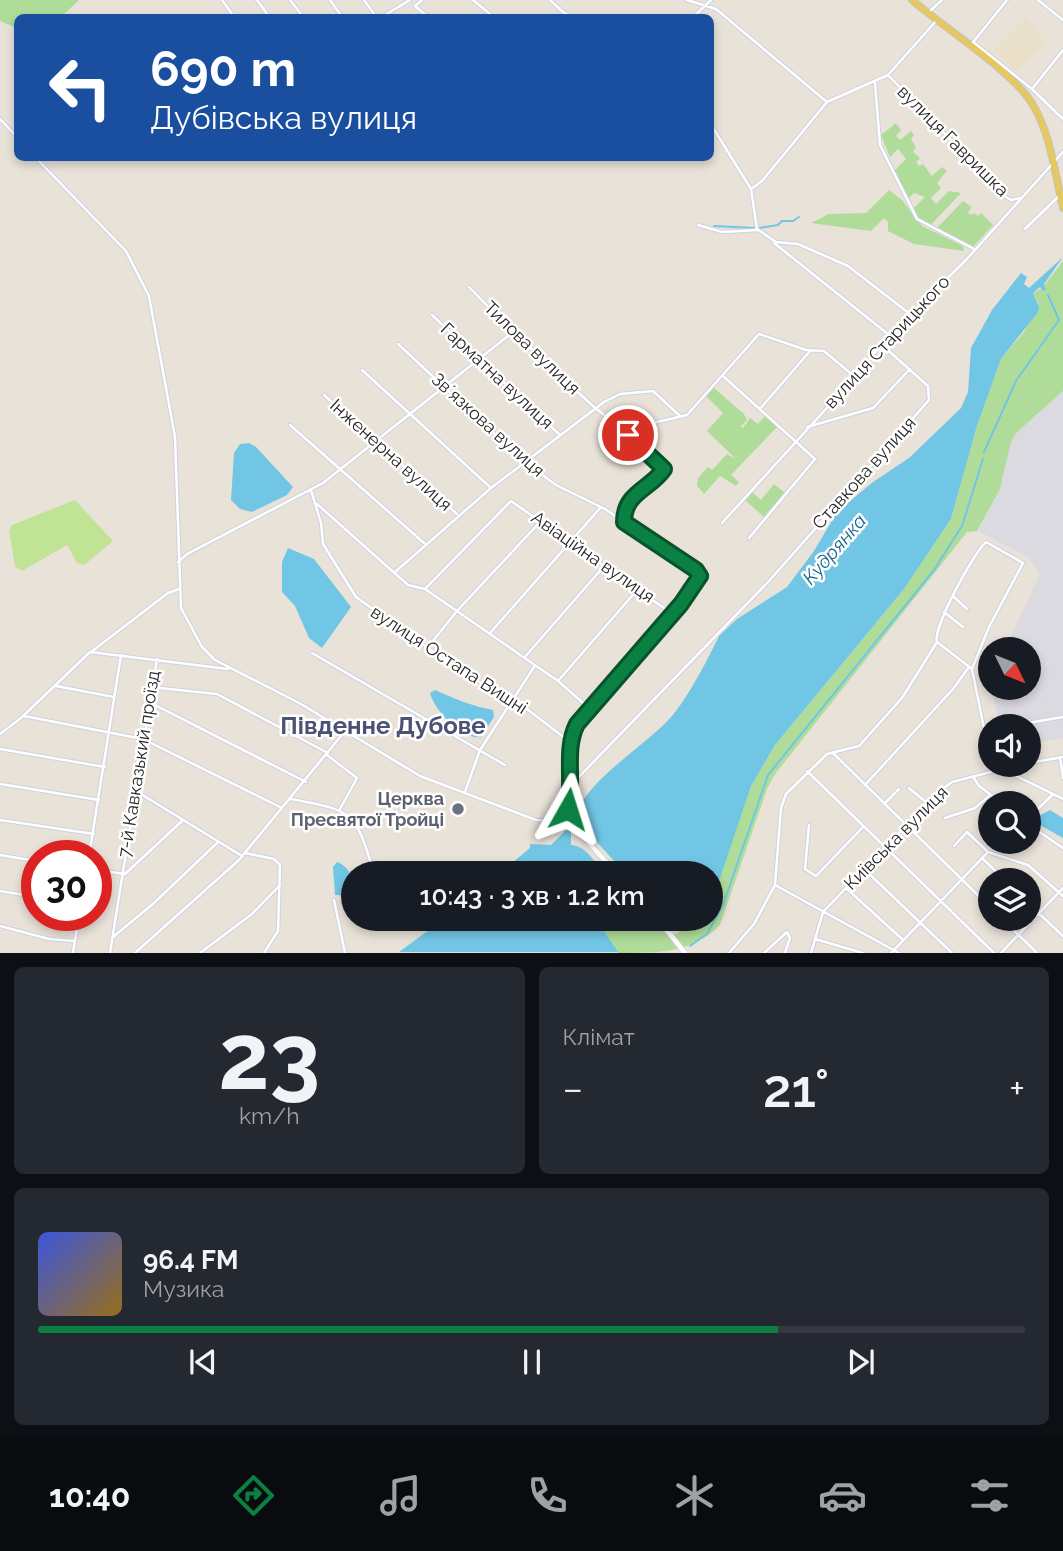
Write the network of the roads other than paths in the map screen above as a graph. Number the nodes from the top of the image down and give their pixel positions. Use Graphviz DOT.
graph roads {
  1 [pos="364,0"];
  2 [pos="396,0"];
  3 [pos="411,0"];
  4 [pos="422,0"];
  5 [pos="473,0"];
  6 [pos="550,0"];
  7 [pos="687,0"];
  8 [pos="711,0"];
  9 [pos="912,0"];
  10 [pos="942,0"];
  11 [pos="1007,0"];
  12 [pos="1038,0"];
  13 [pos="400,5"];
  14 [pos="704,5"];
  15 [pos="931,10"];
  16 [pos="376,14"];
  17 [pos="385,14"];
  18 [pos="424,14"];
  19 [pos="490,14"];
  20 [pos="567,14"];
  21 [pos="696,14"];
  22 [pos="1063,20"];
  23 [pos="936,21"];
  24 [pos="971,44"];
  25 [pos="1063,50"];
  26 [pos="888,75"];
  27 [pos="875,83"];
  28 [pos="1032,89"];
  29 [pos="828,102"];
  30 [pos="1063,118"];
  31 [pos="0,119"];
  32 [pos="714,129"];
  33 [pos="14,134"];
  34 [pos="1063,152"];
  35 [pos="39,161"];
  36 [pos="1052,162"];
  37 [pos="751,189"];
  38 [pos="1060,195"];
  39 [pos="1021,198"];
  40 [pos="1063,208"];
  41 [pos="698,225"];
  42 [pos="757,229"];
  43 [pos="1025,229"];
  44 [pos="780,245"];
  45 [pos="975,250"];
  46 [pos="469,287"];
  47 [pos="910,314"];
  48 [pos="432,315"];
  49 [pos="513,332"];
  50 [pos="889,335"];
  51 [pos="398,344"];
  52 [pos="881,344"];
  53 [pos="810,351"];
  54 [pos="480,360"];
  55 [pos="910,369"];
  56 [pos="362,370"];
  57 [pos="723,376"];
  58 [pos="855,377"];
  59 [pos="444,385"];
  60 [pos="324,395"];
  61 [pos="597,407"];
  62 [pos="760,409"];
  63 [pos="408,412"];
  64 [pos="680,416"];
  65 [pos="812,424"];
  66 [pos="289,425"];
  67 [pos="645,432"];
  68 [pos="561,436"];
  69 [pos="633,438"];
  70 [pos="374,439"];
  71 [pos="795,440"];
  72 [pos="645,447"];
  73 [pos="526,463"];
  74 [pos="341,468"];
  75 [pos="491,488"];
  76 [pos="311,490"];
  77 [pos="316,503"];
  78 [pos="602,507"];
  79 [pos="458,515"];
  80 [pos="540,522"];
  81 [pos="624,522"];
  82 [pos="722,523"];
  83 [pos="749,538"];
  84 [pos="424,543"];
  85 [pos="572,544"];
  86 [pos="178,562"];
  87 [pos="605,565"];
  88 [pos="394,573"];
  89 [pos="179,589"];
  90 [pos="425,589"];
  91 [pos="638,589"];
  92 [pos="954,597"];
  93 [pos="967,609"];
  94 [pos="457,611"];
  95 [pos="944,612"];
  96 [pos="672,613"];
  97 [pos="963,627"];
  98 [pos="490,633"];
  99 [pos="937,642"];
  100 [pos="428,647"];
  101 [pos="90,652"];
  102 [pos="312,653"];
  103 [pos="121,655"];
  104 [pos="524,658"];
  105 [pos="157,659"];
  106 [pos="535,666"];
  107 [pos="971,668"];
  108 [pos="234,670"];
  109 [pos="558,681"];
  110 [pos="55,685"];
  111 [pos="150,687"];
  112 [pos="114,697"];
  113 [pos="512,699"];
  114 [pos="148,702"];
  115 [pos="589,708"];
  116 [pos="981,714"];
  117 [pos="24,716"];
  118 [pos="1063,717"];
  119 [pos="1041,721"];
  120 [pos="345,731"];
  121 [pos="110,733"];
  122 [pos="0,734"];
  123 [pos="144,739"];
  124 [pos="570,742"];
  125 [pos="0,749"];
  126 [pos="480,750"];
  127 [pos="833,752"];
  128 [pos="327,754"];
  129 [pos="1061,757"];
  130 [pos="1041,761"];
  131 [pos="505,765"];
  132 [pos="105,767"];
  133 [pos="807,771"];
  134 [pos="978,775"];
  135 [pos="973,777"];
  136 [pos="1017,777"];
  137 [pos="1063,778"];
  138 [pos="306,782"];
  139 [pos="0,784"];
  140 [pos="572,784"];
  141 [pos="865,785"];
  142 [pos="909,788"];
  143 [pos="899,789"];
  144 [pos="136,791"];
  145 [pos="986,791"];
  146 [pos="465,792"];
  147 [pos="1053,794"];
  148 [pos="291,799"];
  149 [pos="1063,799"];
  150 [pos="99,800"];
  151 [pos="927,803"];
  152 [pos="884,804"];
  153 [pos="978,805"];
  154 [pos="1041,806"];
  155 [pos="341,808"];
  156 [pos="283,809"];
  157 [pos="945,818"];
  158 [pos="0,820"];
  159 [pos="182,821"];
  160 [pos="570,822"];
  161 [pos="809,825"];
  162 [pos="906,825"];
  163 [pos="863,827"];
  164 [pos="1041,833"];
  165 [pos="94,834"];
  166 [pos="93,840"];
  167 [pos="978,842"];
  168 [pos="217,843"];
  169 [pos="954,846"];
  170 [pos="885,847"];
  171 [pos="1063,848"];
  172 [pos="985,854"];
  173 [pos="994,854"];
  174 [pos="0,855"];
  175 [pos="244,855"];
  176 [pos="981,857"];
  177 [pos="21,858"];
  178 [pos="370,861"];
  179 [pos="606,861"];
  180 [pos="992,868"];
  181 [pos="864,869"];
  182 [pos="112,872"];
  183 [pos="122,874"];
  184 [pos="961,878"];
  185 [pos="280,885"];
  186 [pos="775,885"];
  187 [pos="846,888"];
  188 [pos="1063,888"];
  189 [pos="0,891"];
  190 [pos="1058,891"];
  191 [pos="21,894"];
  192 [pos="978,895"];
  193 [pos="1063,895"];
  194 [pos="334,900"];
  195 [pos="940,900"];
  196 [pos="1041,909"];
  197 [pos="823,912"];
  198 [pos="1041,915"];
  199 [pos="919,921"];
  200 [pos="0,926"];
  201 [pos="77,931"];
  202 [pos="668,931"];
  203 [pos="1015,931"];
  204 [pos="1021,931"];
  205 [pos="1018,934"];
  206 [pos="1063,936"];
  207 [pos="113,937"];
  208 [pos="815,939"];
  209 [pos="902,939"];
  210 [pos="75,942"];
  211 [pos="892,951"];
  212 [pos="73,953"];
  213 [pos="110,953"];
  214 [pos="135,953"];
  215 [pos="200,953"];
  216 [pos="264,953"];
  217 [pos="345,953"];
  218 [pos="685,953"];
  219 [pos="729,953"];
  220 [pos="764,953"];
  221 [pos="785,953"];
  222 [pos="811,953"];
  223 [pos="863,953"];
  224 [pos="899,953"];
  225 [pos="952,953"];
  226 [pos="994,953"];
  227 [pos="1001,953"];
  228 [pos="1037,953"];
  1 -- 16 [label="street"];
  2 -- 13 [label="street"];
  3 -- 13 [label="street"];
  4 -- 18 [label="street"];
  5 -- 19 [label="street"];
  6 -- 20 [label="street"];
  7 -- 14 [label="street"];
  8 -- 14 [label="street"];
  9 -- 23 [label="main road"];
  10 -- 15 [label="street"];
  11 -- 24 [label="street"];
  12 -- 22 [label="street"];
  13 -- 17 [label="street"];
  14 -- 21 [label="street"];
  14 -- 29 [label="street"];
  23 -- 24 [label="main road"];
  23 -- 26 [label="street"];
  24 -- 28 [label="street"];
  24 -- 36 [label="main road"];
  25 -- 28 [label="street"];
  26 -- 27 [label="street"];
  26 -- 39 [label="street, вулиця Гавришка"];
  27 -- 29 [label="street"];
  27 -- 45 [label="street"];
  28 -- 30 [label="street"];
  29 -- 37 [label="street"];
  31 -- 33 [label="street"];
  32 -- 37 [label="street"];
  34 -- 36 [label="street, вулиця Старицького"];
  35 -- 86 [label="street"];
  36 -- 38 [label="main road"];
  36 -- 39 [label="street, вулиця Старицького"];
  37 -- 42 [label="street"];
  38 -- 40 [label="main road"];
  38 -- 43 [label="street"];
  39 -- 45 [label="street, вулиця Старицького"];
  41 -- 42 [label="street"];
  42 -- 44 [label="street"];
  44 -- 47 [label="street"];
  44 -- 50 [label="street"];
  45 -- 47 [label="street, вулиця Старицького"];
  46 -- 49 [label="street, Тилова вулиця"];
  47 -- 50 [label="street, вулиця Старицького"];
  48 -- 54 [label="street, Гарматна вулиця"];
  49 -- 54 [label="street"];
  49 -- 61 [label="street, Тилова вулиця"];
  50 -- 52 [label="street, вулиця Старицького"];
  51 -- 59 [label="street, Звʼязкова вулиця"];
  52 -- 55 [label="street, Ставкова вулиця"];
  52 -- 58 [label="street, вулиця Старицького"];
  53 -- 57 [label="street"];
  53 -- 58 [label="street"];
  53 -- 62 [label="street"];
  54 -- 59 [label="street"];
  54 -- 68 [label="street, Гарматна вулиця"];
  55 -- 65 [label="street"];
  55 -- 140 [label="street, Ставкова вулиця"];
  56 -- 63 [label="street"];
  57 -- 62 [label="street"];
  57 -- 64 [label="street"];
  58 -- 65 [label="street, вулиця Старицького"];
  59 -- 63 [label="street"];
  59 -- 73 [label="street, Звʼязкова вулиця"];
  60 -- 70 [label="street, Інженерна вулиця"];
  61 -- 64 [label="street"];
  61 -- 68 [label="street"];
  61 -- 69 [label="street, Тилова вулиця"];
  62 -- 71 [label="street"];
  63 -- 70 [label="street"];
  63 -- 75 [label="street"];
  64 -- 67 [label="street"];
  65 -- 71 [label="street"];
  66 -- 74 [label="street"];
  67 -- 69 [label="street"];
  67 -- 72 [label="street"];
  68 -- 73 [label="street"];
  69 -- 72 [label="street, Тилова вулиця"];
  70 -- 74 [label="street"];
  70 -- 79 [label="street, Інженерна вулиця"];
  71 -- 82 [label="street"];
  71 -- 83 [label="street"];
  72 -- 81 [label="street, Тилова вулиця"];
  73 -- 75 [label="street"];
  73 -- 78 [label="street, Звʼязкова вулиця"];
  74 -- 76 [label="street"];
  74 -- 84 [label="street"];
  75 -- 79 [label="street"];
  76 -- 77 [label="street, вулиця Остапа Вишні"];
  76 -- 86 [label="street"];
  77 -- 88 [label="street"];
  77 -- 100 [label="street, вулиця Остапа Вишні"];
  78 -- 81 [label="street, Звʼязкова вулиця"];
  78 -- 85 [label="street"];
  79 -- 84 [label="street"];
  80 -- 85 [label="street, Авіаційна вулиця"];
  80 -- 90 [label="street, Авіаційна вулиця"];
  80 -- 94 [label="street"];
  81 -- 96 [label="street, Звʼязкова вулиця"];
  84 -- 88 [label="street"];
  85 -- 87 [label="street, Авіаційна вулиця"];
  85 -- 98 [label="street"];
  86 -- 89 [label="street"];
  87 -- 91 [label="street, Авіаційна вулиця"];
  87 -- 104 [label="street"];
  88 -- 90 [label="street"];
  89 -- 101 [label="street"];
  89 -- 108 [label="street"];
  90 -- 94 [label="street"];
  91 -- 96 [label="street, Авіаційна вулиця"];
  91 -- 109 [label="street"];
  92 -- 93 [label="street"];
  92 -- 95 [label="street"];
  92 -- 107 [label="street"];
  94 -- 98 [label="street"];
  94 -- 100 [label="street"];
  95 -- 97 [label="street"];
  95 -- 99 [label="street"];
  96 -- 115 [label="street"];
  98 -- 104 [label="street"];
  99 -- 107 [label="street"];
  99 -- 127 [label="street"];
  100 -- 113 [label="street, вулиця Остапа Вишні"];
  101 -- 103 [label="street"];
  101 -- 110 [label="street"];
  102 -- 126 [label="street"];
  103 -- 105 [label="street"];
  103 -- 112 [label="street"];
  104 -- 106 [label="street"];
  105 -- 108 [label="street"];
  105 -- 111 [label="street, 7-й Кавказький проїзд"];
  106 -- 109 [label="street"];
  106 -- 113 [label="street"];
  107 -- 116 [label="street"];
  107 -- 141 [label="street"];
  108 -- 120 [label="street"];
  109 -- 115 [label="street"];
  110 -- 112 [label="street"];
  110 -- 117 [label="street"];
  111 -- 114 [label="street, 7-й Кавказький проїзд"];
  111 -- 128 [label="street"];
  112 -- 121 [label="street"];
  113 -- 124 [label="street, вулиця Остапа Вишні"];
  113 -- 126 [label="street"];
  114 -- 123 [label="street, 7-й Кавказький проїзд"];
  114 -- 138 [label="street"];
  115 -- 124 [label="street"];
  117 -- 121 [label="street"];
  117 -- 122 [label="street"];
  118 -- 119 [label="street"];
  120 -- 128 [label="street"];
  120 -- 146 [label="street"];
  121 -- 123 [label="street"];
  121 -- 132 [label="street"];
  123 -- 144 [label="street, 7-й Кавказький проїзд"];
  123 -- 156 [label="street"];
  124 -- 140 [label="street"];
  125 -- 132 [label="street"];
  126 -- 131 [label="street"];
  126 -- 146 [label="street"];
  127 -- 133 [label="street"];
  127 -- 141 [label="street"];
  128 -- 138 [label="street"];
  128 -- 155 [label="street"];
  129 -- 130 [label="street"];
  129 -- 137 [label="street"];
  132 -- 150 [label="street"];
  133 -- 163 [label="street"];
  133 -- 186 [label="street"];
  134 -- 135 [label="street, Київська вулиця"];
  135 -- 145 [label="street"];
  135 -- 151 [label="street, Київська вулиця"];
  136 -- 147 [label="street"];
  138 -- 148 [label="street"];
  139 -- 150 [label="street"];
  140 -- 160 [label="street"];
  141 -- 152 [label="street"];
  142 -- 151 [label="street"];
  143 -- 152 [label="street"];
  144 -- 159 [label="street"];
  144 -- 183 [label="street, 7-й Кавказький проїзд"];
  146 -- 160 [label="street"];
  147 -- 149 [label="street"];
  147 -- 154 [label="street"];
  148 -- 155 [label="street"];
  148 -- 156 [label="street"];
  150 -- 165 [label="street"];
  151 -- 162 [label="street, Київська вулиця"];
  152 -- 162 [label="street"];
  153 -- 157 [label="street"];
  155 -- 178 [label="street"];
  156 -- 175 [label="street"];
  158 -- 165 [label="street"];
  159 -- 168 [label="street"];
  159 -- 183 [label="street"];
  160 -- 179 [label="street"];
  161 -- 163 [label="street"];
  162 -- 170 [label="street, Київська вулиця"];
  162 -- 184 [label="street"];
  163 -- 170 [label="street"];
  164 -- 171 [label="street"];
  165 -- 166 [label="street"];
  167 -- 169 [label="street"];
  168 -- 175 [label="street"];
  168 -- 207 [label="street"];
  170 -- 181 [label="street, Київська вулиця"];
  170 -- 195 [label="street"];
  172 -- 176 [label="street"];
  173 -- 190 [label="street"];
  174 -- 177 [label="street"];
  175 -- 185 [label="street"];
  175 -- 214 [label="street"];
  176 -- 180 [label="street"];
  176 -- 184 [label="street"];
  181 -- 187 [label="street, Київська вулиця"];
  181 -- 199 [label="street"];
  182 -- 183 [label="street"];
  183 -- 207 [label="street, 7-й Кавказький проїзд"];
  184 -- 192 [label="street"];
  184 -- 195 [label="street"];
  185 -- 215 [label="street"];
  185 -- 216 [label="street"];
  186 -- 197 [label="street"];
  186 -- 219 [label="street"];
  187 -- 197 [label="street, Київська вулиця"];
  187 -- 209 [label="street"];
  188 -- 190 [label="street"];
  189 -- 191 [label="street"];
  190 -- 193 [label="street"];
  190 -- 196 [label="street"];
  194 -- 217 [label="street"];
  195 -- 199 [label="street"];
  195 -- 226 [label="street"];
  197 -- 208 [label="street, Київська вулиця"];
  197 -- 211 [label="street"];
  198 -- 206 [label="street"];
  199 -- 209 [label="street"];
  199 -- 225 [label="street"];
  200 -- 210 [label="street"];
  201 -- 210 [label="street"];
  202 -- 218 [label="street"];
  203 -- 205 [label="street"];
  204 -- 205 [label="street"];
  205 -- 227 [label="street"];
  205 -- 228 [label="street"];
  207 -- 213 [label="street, 7-й Кавказький проїзд"];
  208 -- 222 [label="street, Київська вулиця"];
  208 -- 223 [label="street"];
  209 -- 211 [label="street"];
  210 -- 212 [label="street"];
  211 -- 224 [label="street"];
  220 -- 221 [label="street"];
}
